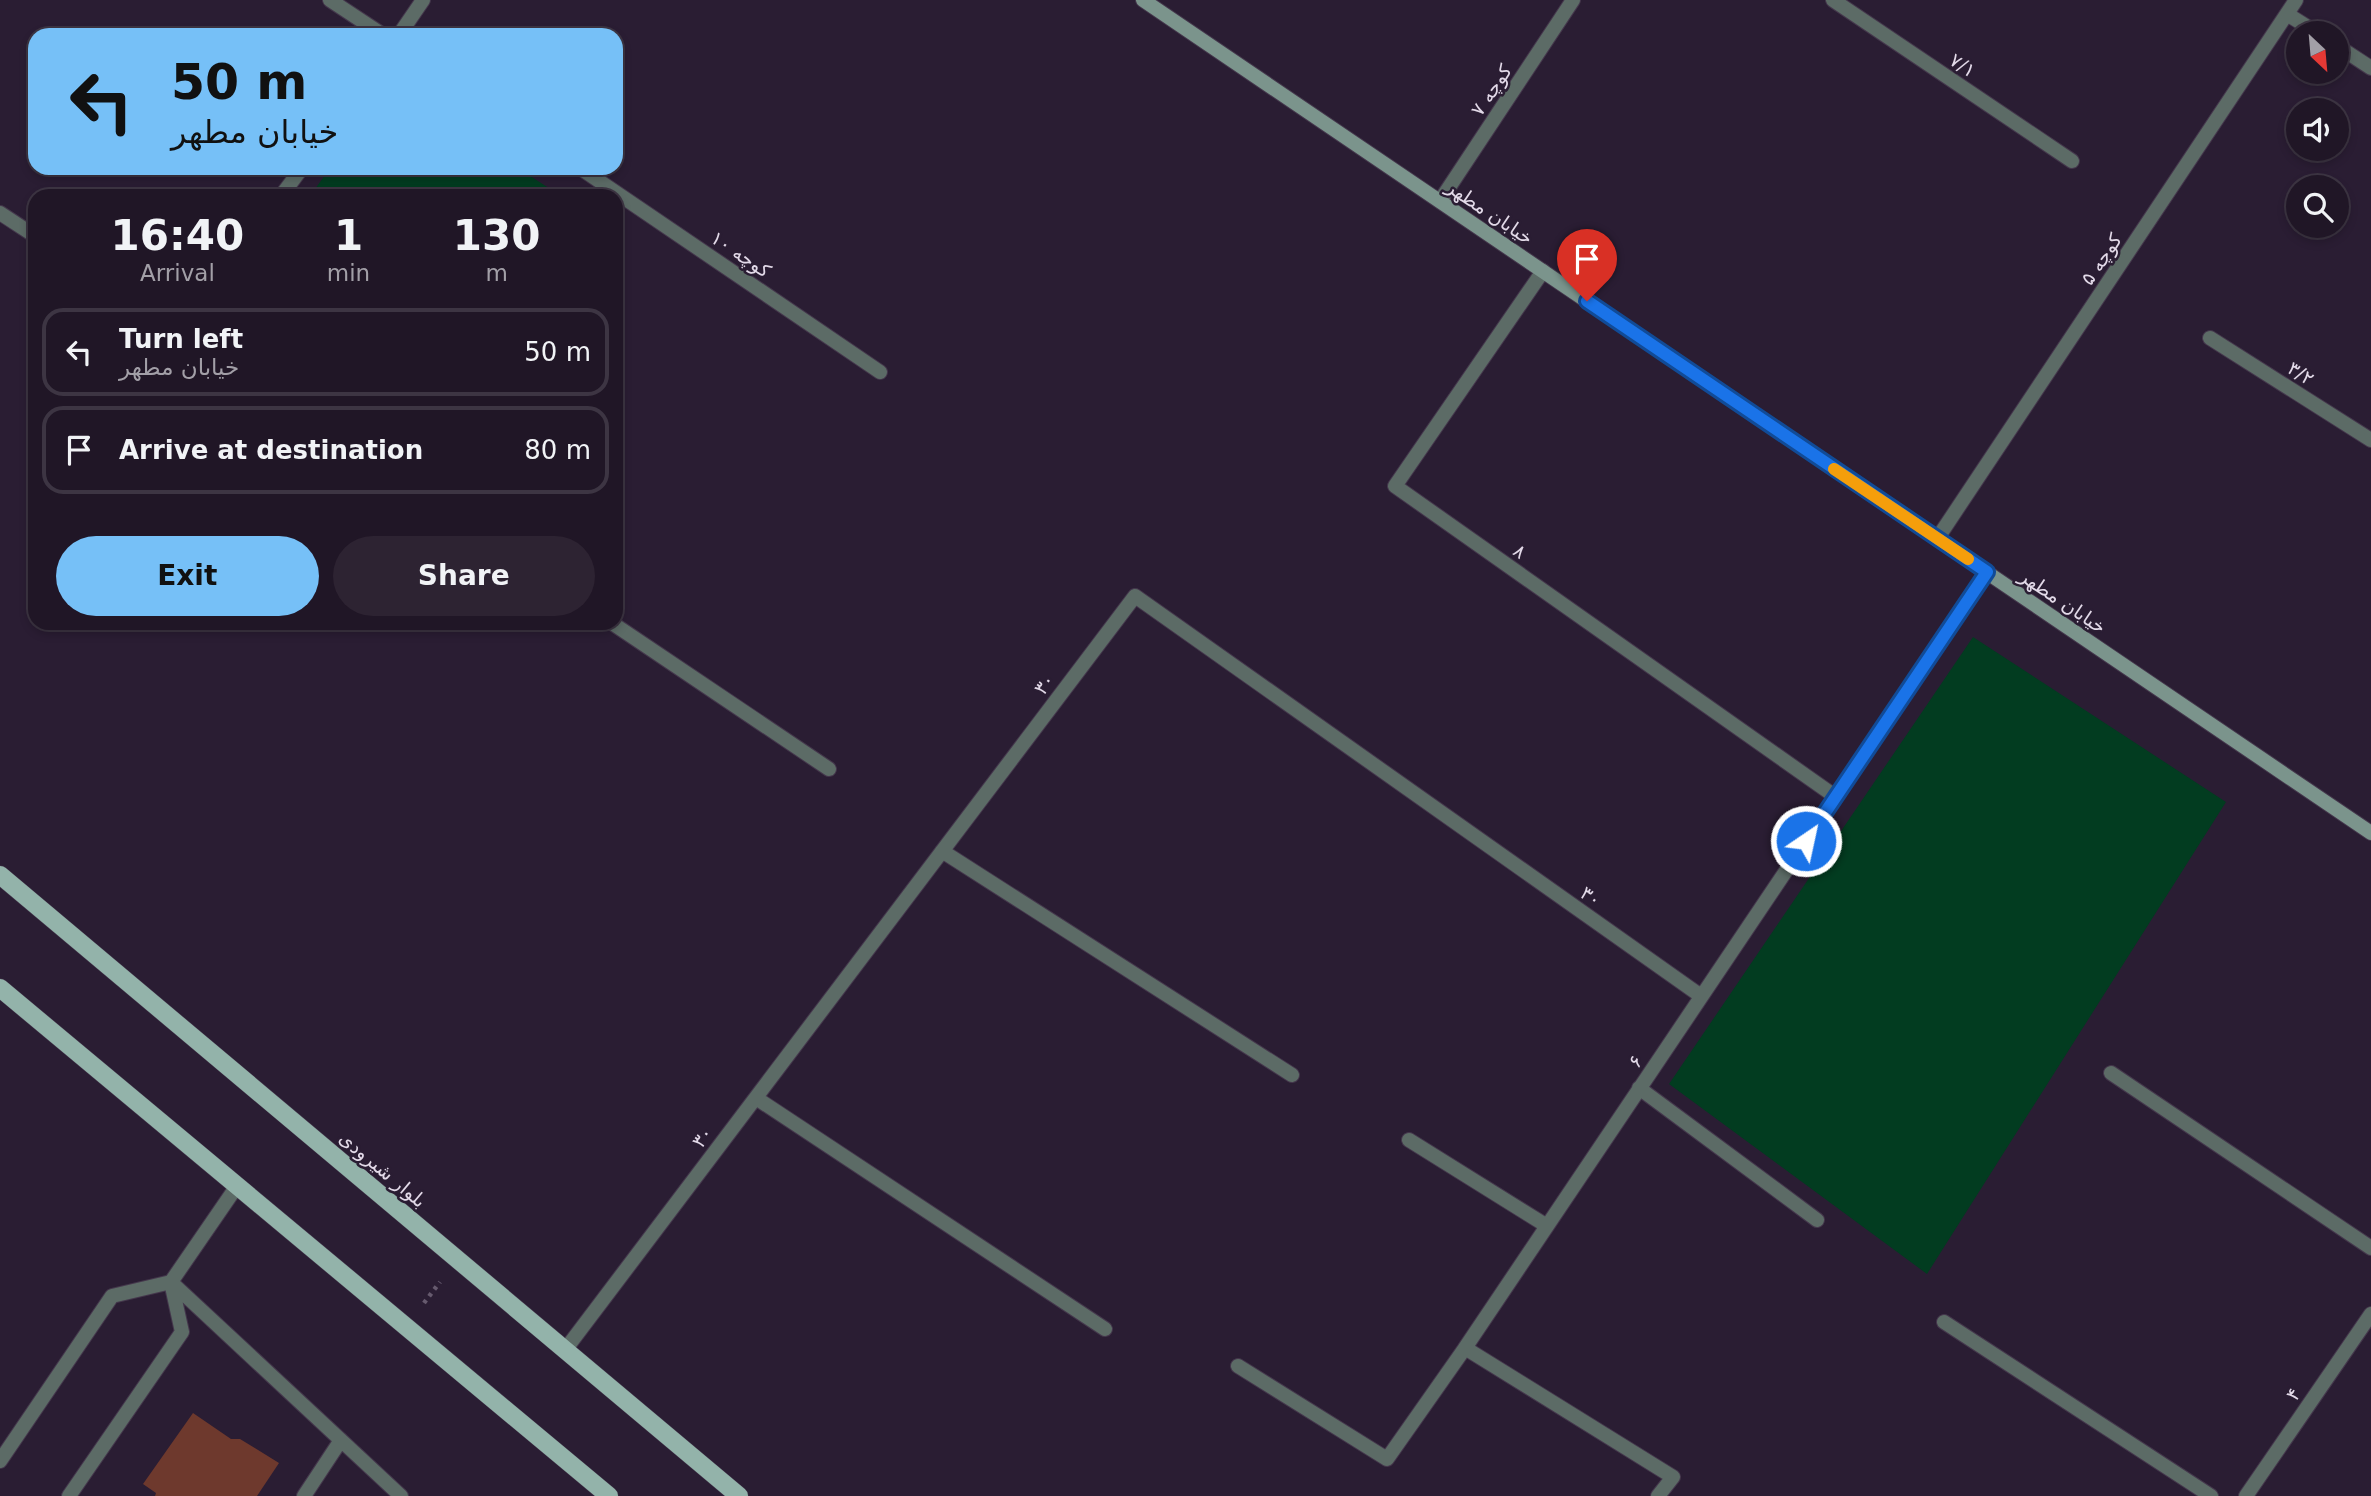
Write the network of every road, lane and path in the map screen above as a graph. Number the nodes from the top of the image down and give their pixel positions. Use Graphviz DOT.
graph roads {
  1 [pos="330,0"];
  2 [pos="423,0"];
  3 [pos="1143,0"];
  4 [pos="1573,0"];
  5 [pos="1833,0"];
  6 [pos="2296,0"];
  7 [pos="2287,14"];
  8 [pos="2298,21"];
  9 [pos="372,28"];
  10 [pos="404,28"];
  11 [pos="2349,54"];
  12 [pos="2371,68"];
  13 [pos="2072,161"];
  14 [pos="587,175"];
  15 [pos="602,189"];
  16 [pos="1440,201"];
  17 [pos="623,204"];
  18 [pos="0,213"];
  19 [pos="28,231"];
  20 [pos="1544,271"];
  21 [pos="2210,338"];
  22 [pos="880,372"];
  23 [pos="2371,440"];
  24 [pos="1937,539"];
  25 [pos="1987,572"];
  26 [pos="622,630"];
  27 [pos="829,769"];
  28 [pos="1836,797"];
  29 [pos="2371,833"];
  30 [pos="942,851"];
  31 [pos="0,875"];
  32 [pos="0,988"];
  33 [pos="1701,996"];
  34 [pos="2111,1073"];
  35 [pos="1292,1075"];
  36 [pos="1639,1088"];
  37 [pos="756,1098"];
  38 [pos="1409,1140"];
  39 [pos="237,1186"];
  40 [pos="1817,1220"];
  41 [pos="1546,1226"];
  42 [pos="2371,1248"];
  43 [pos="457,1259"];
  44 [pos="170,1282"];
  45 [pos="2371,1314"];
  46 [pos="1944,1322"];
  47 [pos="406,1327"];
  48 [pos="1105,1329"];
  49 [pos="1465,1348"];
  50 [pos="565,1350"];
  51 [pos="1238,1366"];
  52 [pos="341,1440"];
  53 [pos="0,1461"];
  54 [pos="69,1496"];
  55 [pos="304,1496"];
  56 [pos="401,1496"];
  57 [pos="609,1496"];
  58 [pos="739,1496"];
  59 [pos="1658,1496"];
  60 [pos="2211,1496"];
  61 [pos="2246,1496"];
  1 -- 9 [label="street"];
  2 -- 10 [label="street"];
  3 -- 16 [label="street, خیابان مطهر"];
  4 -- 16 [label="street, کوچه ۷"];
  5 -- 13 [label="street, ۷/۱"];
  6 -- 7 [label="street, کوچه ۵"];
  7 -- 8 [label="street"];
  7 -- 24 [label="street, کوچه ۵"];
  11 -- 12 [label="street"];
  14 -- 15 [label="street, کوچه ۱۰"];
  16 -- 20 [label="street, خیابان مطهر"];
  17 -- 22 [label="street, کوچه ۱۰"];
  18 -- 19 [label="street"];
  20 -- 24 [label="street, خیابان مطهر"];
  20 -- 28 [label="street, ۸"];
  21 -- 23 [label="street, ۳/۲"];
  24 -- 25 [label="street, خیابان مطهر"];
  25 -- 28 [label="street, ۶"];
  25 -- 29 [label="street, خیابان مطهر"];
  26 -- 27 [label="street"];
  28 -- 33 [label="street, ۶"];
  30 -- 33 [label="street, ۳۰"];
  30 -- 35 [label="street"];
  30 -- 37 [label="street, ۳۰"];
  31 -- 43 [label="main road, بلوار شیرودی"];
  32 -- 39 [label="main road"];
  33 -- 36 [label="street, ۶"];
  34 -- 42 [label="street"];
  36 -- 40 [label="street"];
  36 -- 41 [label="street, ۶"];
  37 -- 48 [label="street"];
  37 -- 50 [label="street, ۳۰"];
  38 -- 41 [label="street"];
  39 -- 44 [label="street"];
  39 -- 47 [label="main road"];
  41 -- 49 [label="street, ۶"];
  43 -- 47 [label="path"];
  43 -- 50 [label="main road, بلوار شیرودی"];
  44 -- 52 [label="street"];
  44 -- 53 [label="street"];
  44 -- 54 [label="street"];
  45 -- 61 [label="street, ۴"];
  46 -- 60 [label="street"];
  47 -- 57 [label="main road"];
  49 -- 51 [label="street, ۶"];
  49 -- 59 [label="street"];
  50 -- 58 [label="main road, بلوار شیرودی"];
  52 -- 55 [label="street"];
  52 -- 56 [label="street"];
}
